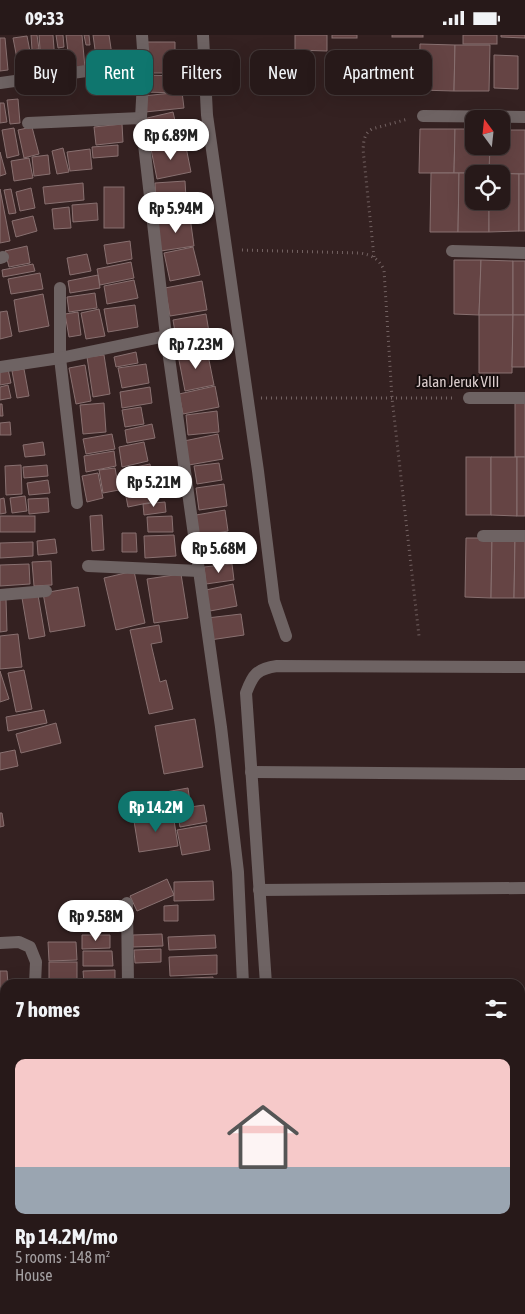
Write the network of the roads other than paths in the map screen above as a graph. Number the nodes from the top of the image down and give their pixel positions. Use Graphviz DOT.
graph roads {
  1 [pos="142,35"];
  2 [pos="203,35"];
  3 [pos="143,50"];
  4 [pos="86,71"];
  5 [pos="0,83"];
  6 [pos="142,95"];
  7 [pos="423,116"];
  8 [pos="525,117"];
  9 [pos="141,118"];
  10 [pos="28,123"];
  11 [pos="452,251"];
  12 [pos="525,253"];
  13 [pos="60,288"];
  14 [pos="166,336"];
  15 [pos="60,358"];
  16 [pos="0,367"];
  17 [pos="469,398"];
  18 [pos="525,398"];
  19 [pos="78,503"];
  20 [pos="483,536"];
  21 [pos="525,536"];
  22 [pos="88,566"];
  23 [pos="199,571"];
  24 [pos="46,591"];
  25 [pos="0,595"];
  26 [pos="286,636"];
  27 [pos="525,667"];
  28 [pos="251,772"];
  29 [pos="525,774"];
  30 [pos="525,888"];
  31 [pos="259,889"];
  32 [pos="127,903"];
  33 [pos="0,943"];
  34 [pos="36,979"];
  35 [pos="128,979"];
  36 [pos="243,979"];
  37 [pos="266,979"];
  1 -- 3 [label="street"];
  2 -- 26 [label="street"];
  4 -- 5 [label="street"];
  6 -- 9 [label="street"];
  7 -- 8 [label="street"];
  9 -- 10 [label="street"];
  9 -- 14 [label="street"];
  11 -- 12 [label="street"];
  13 -- 15 [label="street"];
  14 -- 15 [label="street"];
  14 -- 23 [label="street"];
  15 -- 16 [label="street"];
  15 -- 19 [label="street"];
  17 -- 18 [label="street, Jalan Jeruk VIII"];
  20 -- 21 [label="street"];
  22 -- 23 [label="street"];
  23 -- 36 [label="street"];
  24 -- 25 [label="street"];
  27 -- 28 [label="street"];
  28 -- 29 [label="street"];
  28 -- 31 [label="street"];
  30 -- 31 [label="street"];
  31 -- 37 [label="street"];
  32 -- 35 [label="street"];
  33 -- 34 [label="street"];
}
